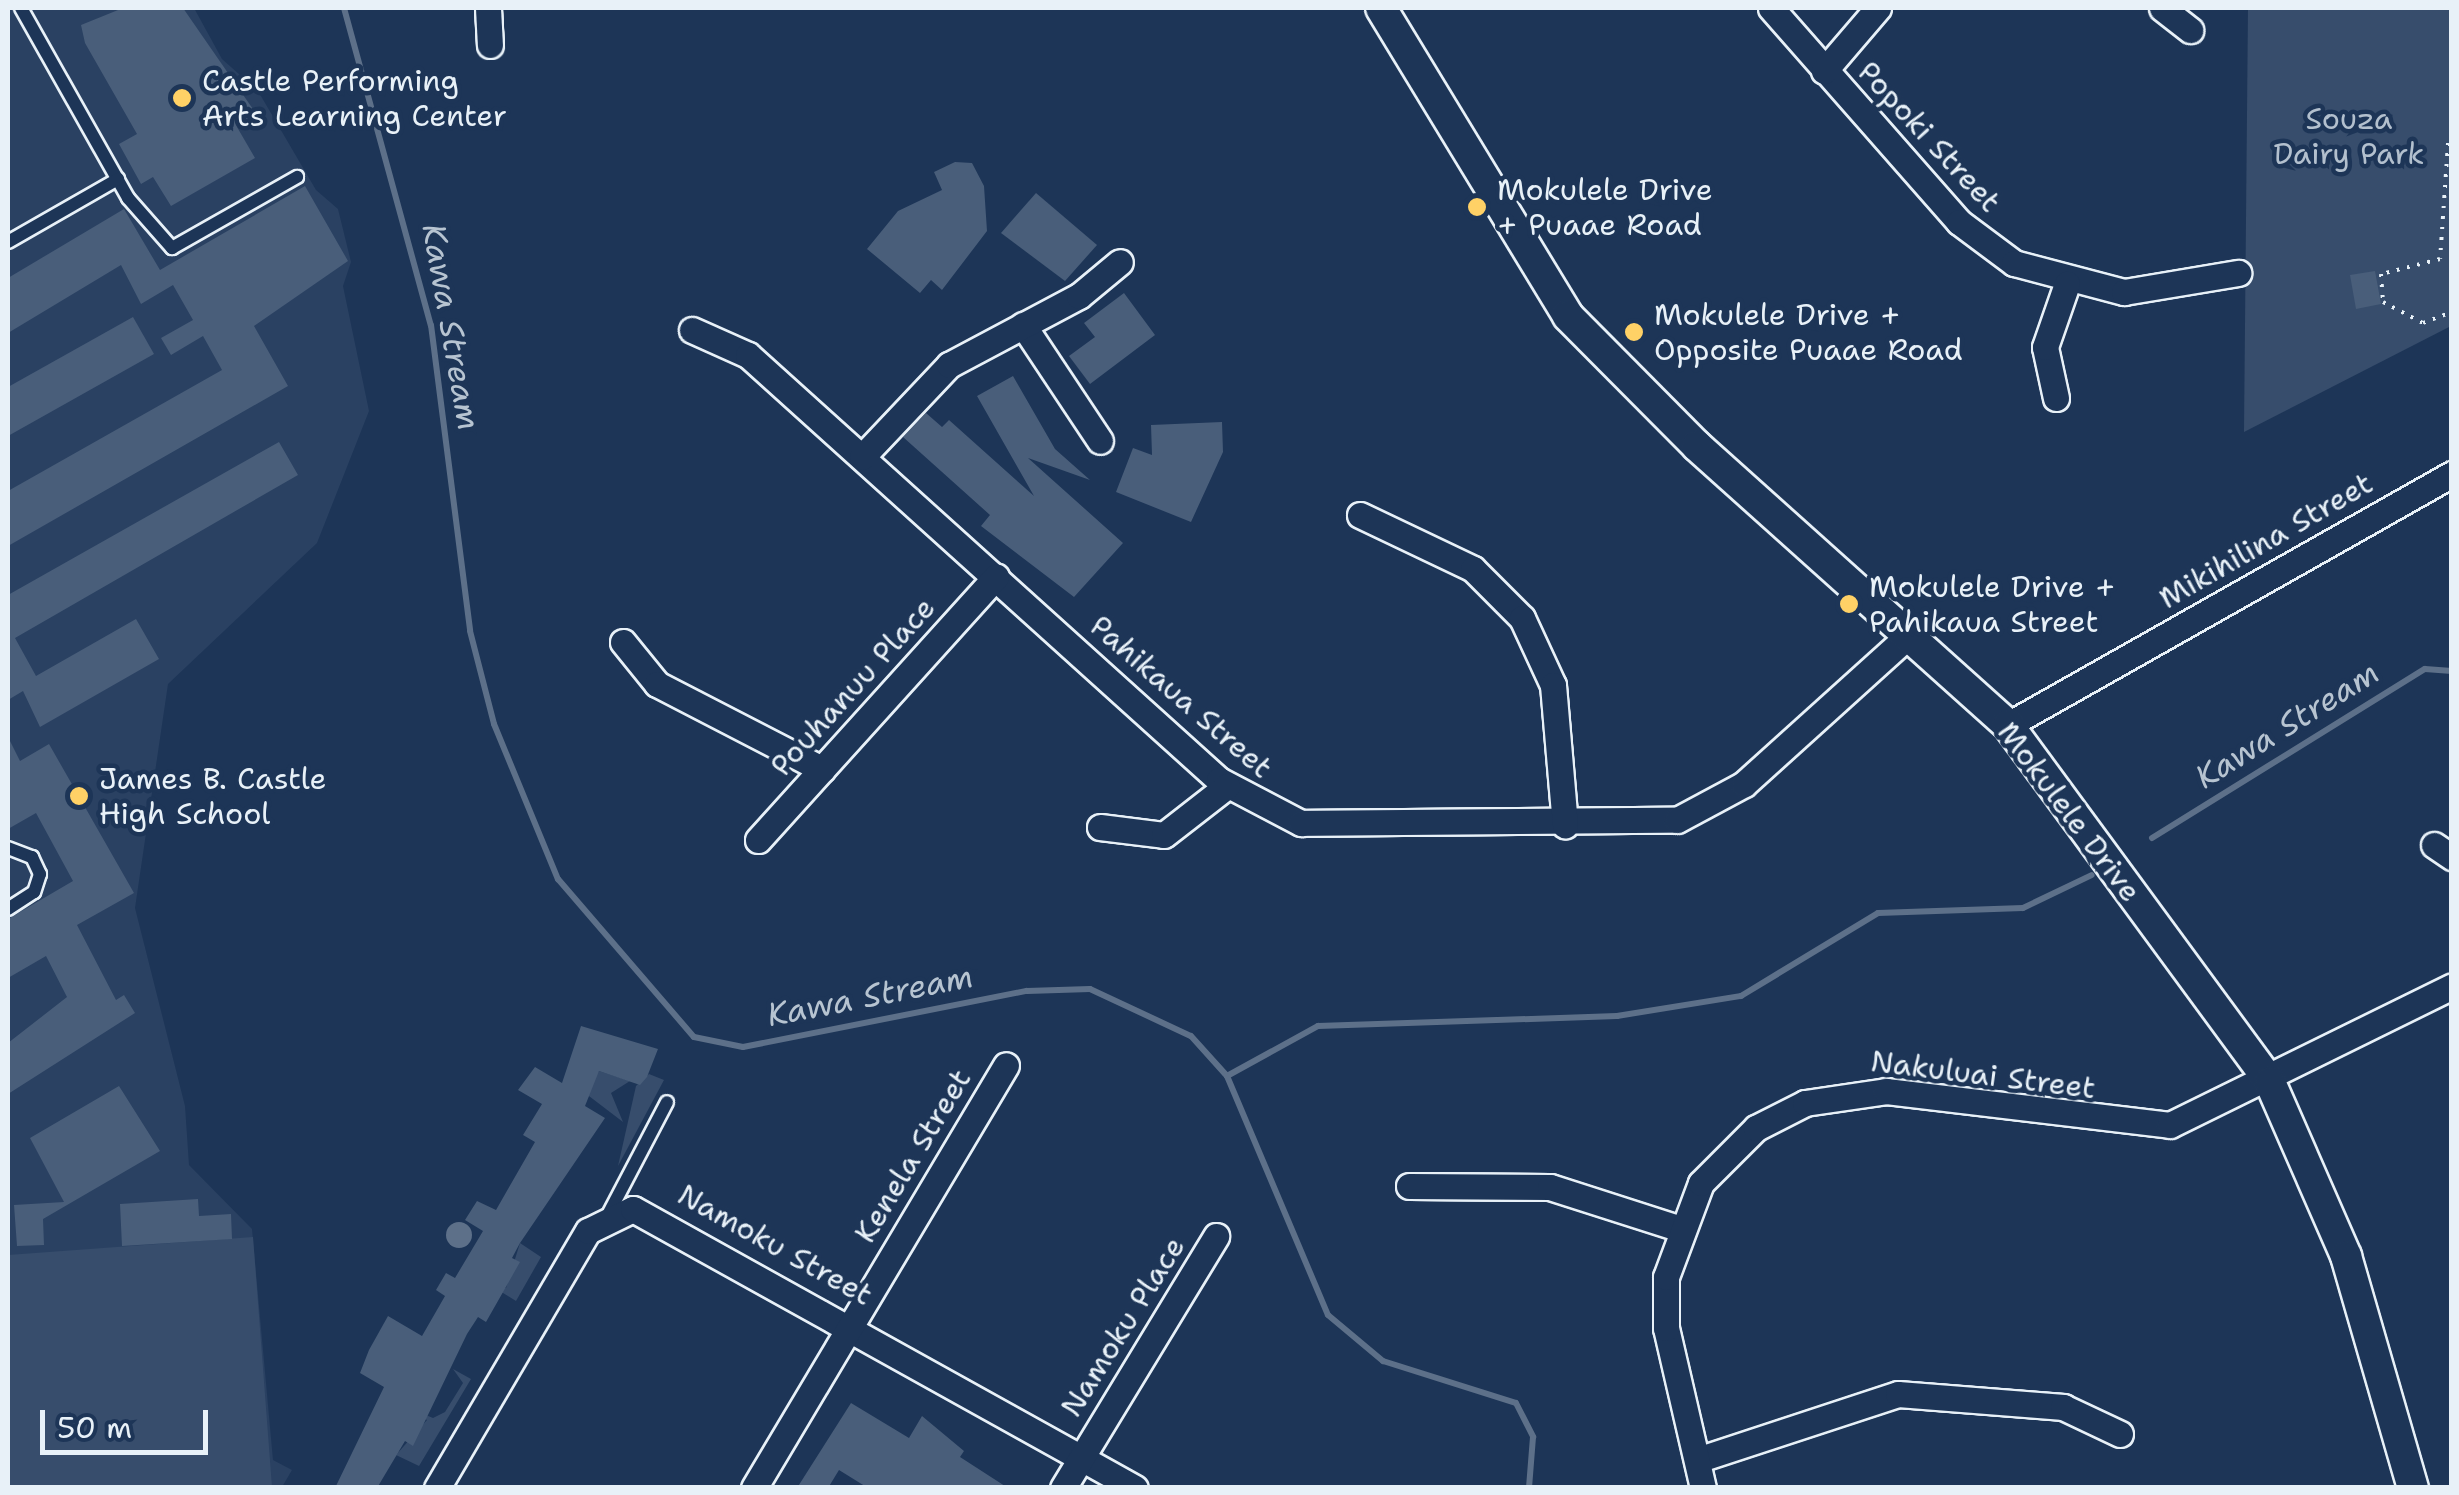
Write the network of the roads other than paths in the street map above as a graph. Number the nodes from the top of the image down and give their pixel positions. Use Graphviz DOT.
graph roads {
  1 [pos="21,8"];
  2 [pos="488,8"];
  3 [pos="1381,8"];
  4 [pos="1770,8"];
  5 [pos="1878,8"];
  6 [pos="2162,8"];
  7 [pos="2190,30"];
  8 [pos="490,45"];
  9 [pos="1824,71"];
  10 [pos="297,176"];
  11 [pos="118,179"];
  12 [pos="9,237"];
  13 [pos="1120,262"];
  14 [pos="2238,273"];
  15 [pos="2067,284"];
  16 [pos="1022,324"];
  17 [pos="692,330"];
  18 [pos="2056,398"];
  19 [pos="1100,441"];
  20 [pos="862,457"];
  21 [pos="2452,474"];
  22 [pos="1360,515"];
  23 [pos="996,578"];
  24 [pos="1910,634"];
  25 [pos="623,642"];
  26 [pos="2008,725"];
  27 [pos="822,770"];
  28 [pos="1228,786"];
  29 [pos="1565,825"];
  30 [pos="1100,828"];
  31 [pos="758,840"];
  32 [pos="8,848"];
  33 [pos="8,909"];
  34 [pos="2452,986"];
  35 [pos="1006,1065"];
  36 [pos="2270,1082"];
  37 [pos="667,1102"];
  38 [pos="1409,1186"];
  39 [pos="609,1213"];
  40 [pos="1678,1228"];
  41 [pos="1216,1236"];
  42 [pos="849,1324"];
  43 [pos="2120,1434"];
  44 [pos="1084,1451"];
  45 [pos="1700,1460"];
  46 [pos="436,1488"];
  47 [pos="754,1488"];
  48 [pos="1063,1488"];
  49 [pos="1135,1488"];
  50 [pos="1703,1488"];
  51 [pos="2413,1488"];
  1 -- 11 [label="lane"];
  2 -- 8 [label="street"];
  3 -- 24 [label="street, Mokulele Drive"];
  4 -- 9 [label="street, Popoki Street"];
  5 -- 9 [label="street"];
  6 -- 7 [label="street"];
  9 -- 15 [label="street, Popoki Street"];
  10 -- 11 [label="lane"];
  11 -- 12 [label="lane"];
  13 -- 16 [label="street"];
  14 -- 15 [label="street, Popoki Street"];
  15 -- 18 [label="street"];
  16 -- 19 [label="street"];
  16 -- 20 [label="street"];
  17 -- 20 [label="street, Pahikaua Street"];
  20 -- 23 [label="street, Pahikaua Street"];
  21 -- 26 [label="street, Mikihilina Street"];
  22 -- 29 [label="street"];
  23 -- 27 [label="street, Pouhanuu Place"];
  23 -- 28 [label="street, Pahikaua Street"];
  24 -- 26 [label="street, Mokulele Drive"];
  24 -- 29 [label="street, Pahikaua Street"];
  25 -- 27 [label="street"];
  26 -- 36 [label="street, Mokulele Drive"];
  27 -- 31 [label="street, Pouhanuu Place"];
  28 -- 29 [label="street, Pahikaua Street"];
  28 -- 30 [label="street"];
  32 -- 33 [label="lane"];
  34 -- 36 [label="street, Nakuluai Street"];
  35 -- 42 [label="street, Kenela Street"];
  36 -- 40 [label="street, Nakuluai Street"];
  36 -- 51 [label="street, Mokulele Drive"];
  37 -- 39 [label="lane"];
  38 -- 40 [label="street"];
  39 -- 42 [label="street, Namoku Street"];
  39 -- 46 [label="street"];
  40 -- 45 [label="street, Nakuluai Street"];
  41 -- 44 [label="street, Namoku Place"];
  42 -- 44 [label="street, Namoku Street"];
  42 -- 47 [label="street, Kenela Street"];
  43 -- 45 [label="street"];
  44 -- 48 [label="street, Namoku Place"];
  44 -- 49 [label="street, Namoku Street"];
  45 -- 50 [label="street, Nakuluai Street"];
}
